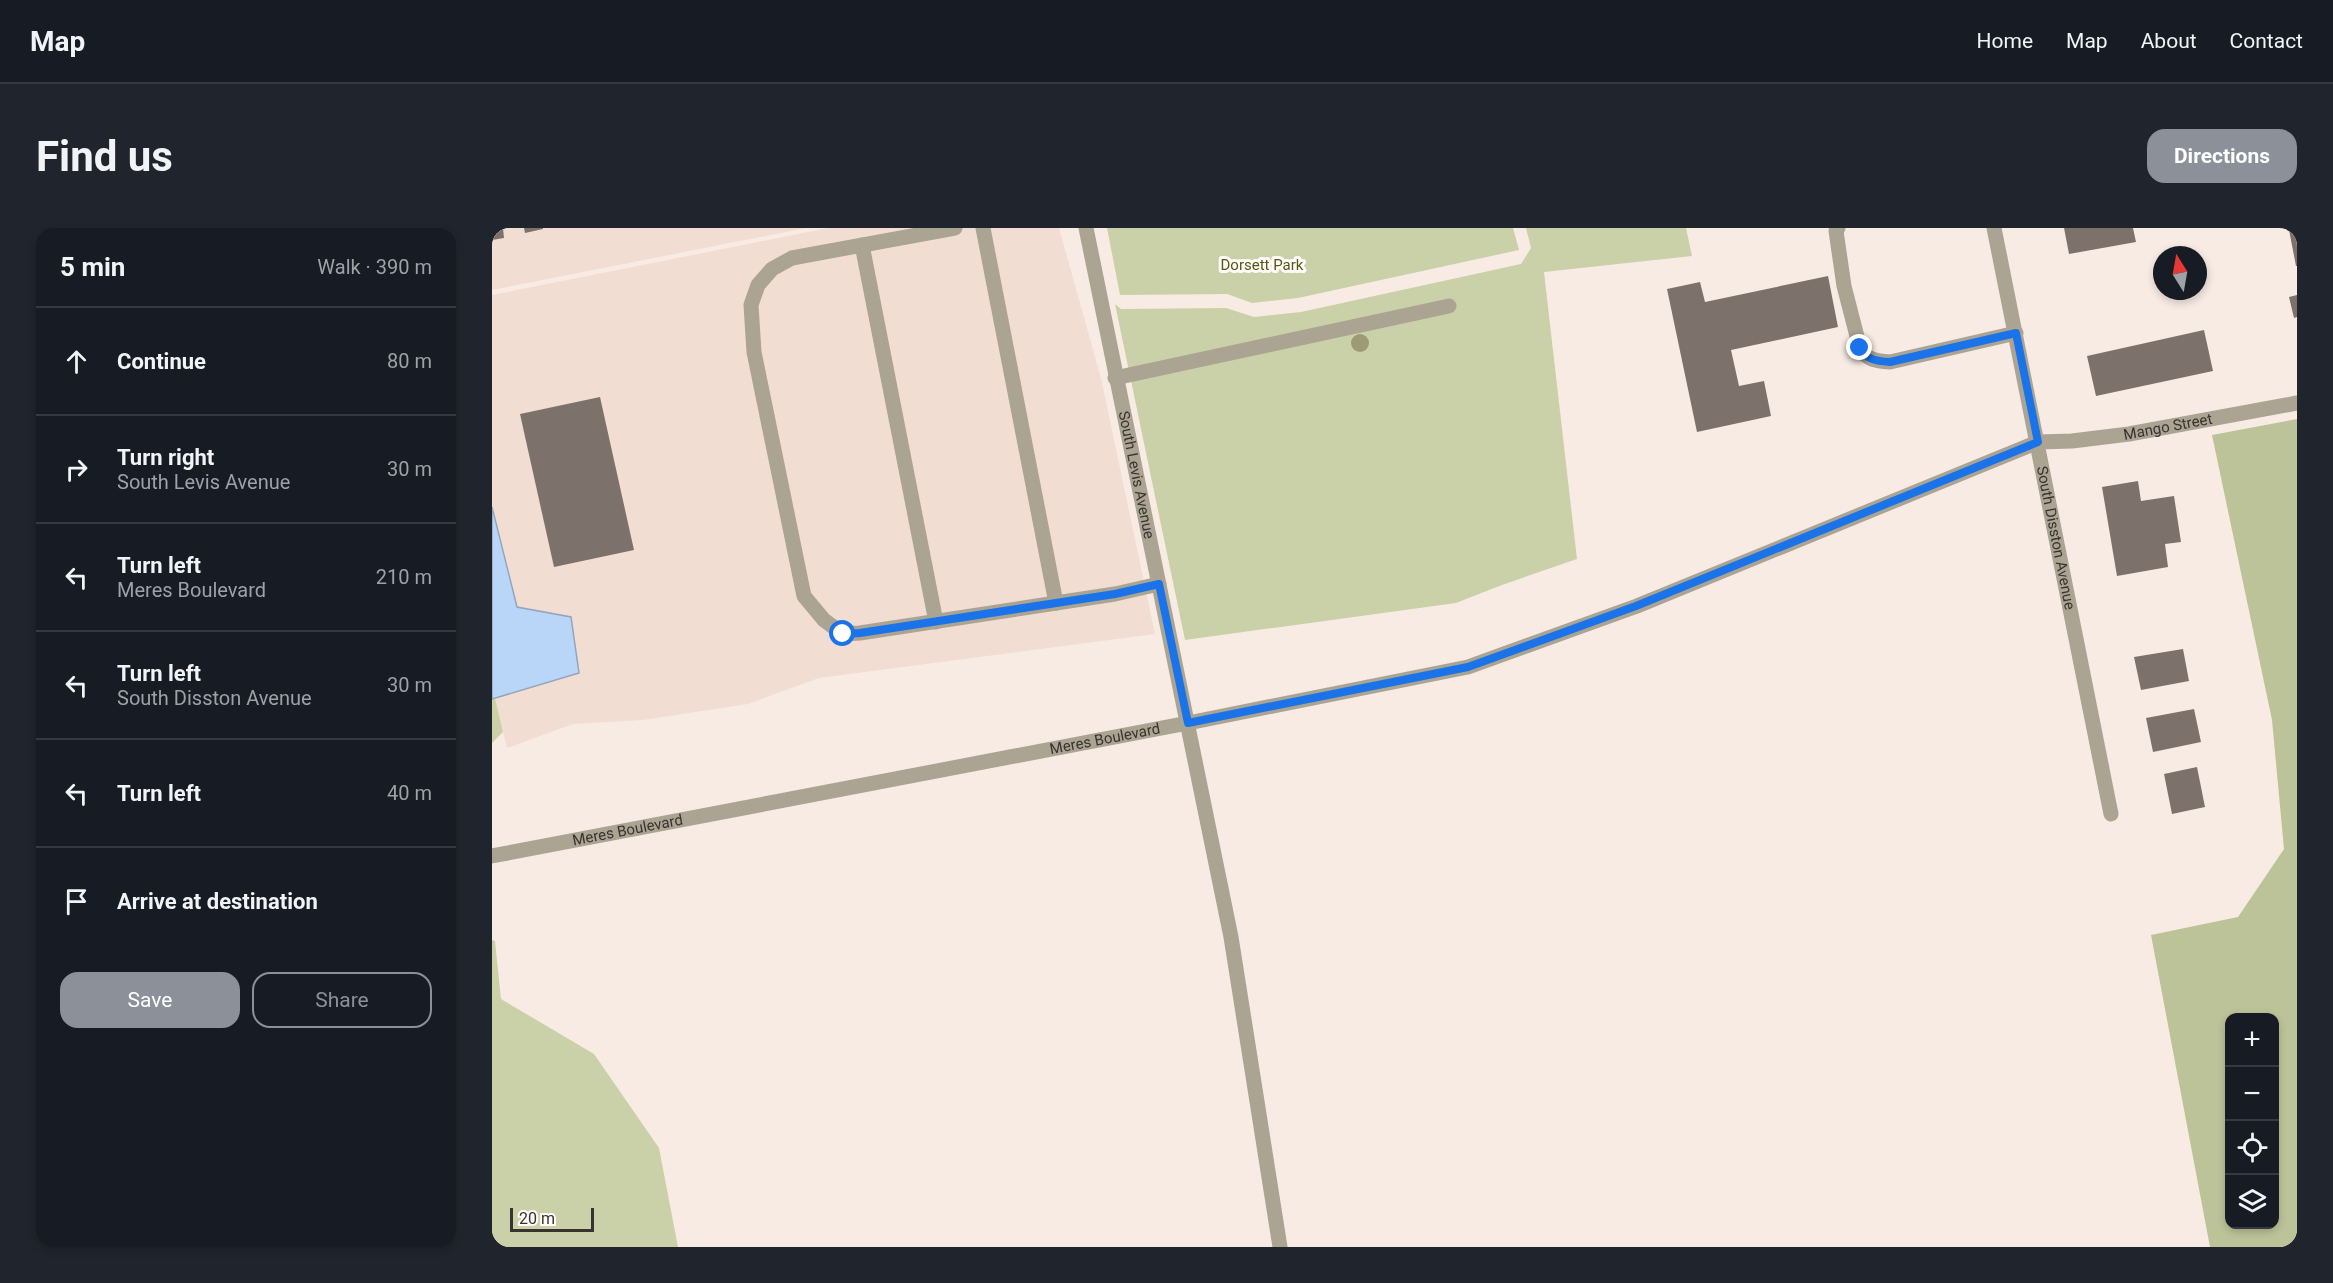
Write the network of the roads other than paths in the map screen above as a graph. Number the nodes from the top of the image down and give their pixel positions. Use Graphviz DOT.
graph roads {
  1 [pos="955,228"];
  2 [pos="983,228"];
  3 [pos="1086,228"];
  4 [pos="1838,228"];
  5 [pos="1994,228"];
  6 [pos="862,245"];
  7 [pos="1449,306"];
  8 [pos="2016,333"];
  9 [pos="1115,378"];
  10 [pos="2297,403"];
  11 [pos="2038,442"];
  12 [pos="1159,584"];
  13 [pos="1056,603"];
  14 [pos="936,622"];
  15 [pos="1188,723"];
  16 [pos="2111,814"];
  17 [pos="492,856"];
  18 [pos="1280,1247"];
  1 -- 6 [label="street"];
  2 -- 13 [label="street"];
  3 -- 9 [label="street, South Levis Avenue"];
  4 -- 8 [label="street"];
  5 -- 8 [label="street, South Disston Avenue"];
  6 -- 14 [label="street"];
  6 -- 14 [label="street"];
  7 -- 9 [label="street"];
  8 -- 11 [label="street, South Disston Avenue"];
  9 -- 12 [label="street, South Levis Avenue"];
  10 -- 11 [label="street, Mango Street"];
  11 -- 15 [label="street, Meres Boulevard"];
  11 -- 16 [label="street, South Disston Avenue"];
  12 -- 13 [label="street"];
  12 -- 15 [label="street, South Levis Avenue"];
  13 -- 14 [label="street"];
  15 -- 17 [label="street, Meres Boulevard"];
  15 -- 18 [label="street, South Levis Avenue"];
}
